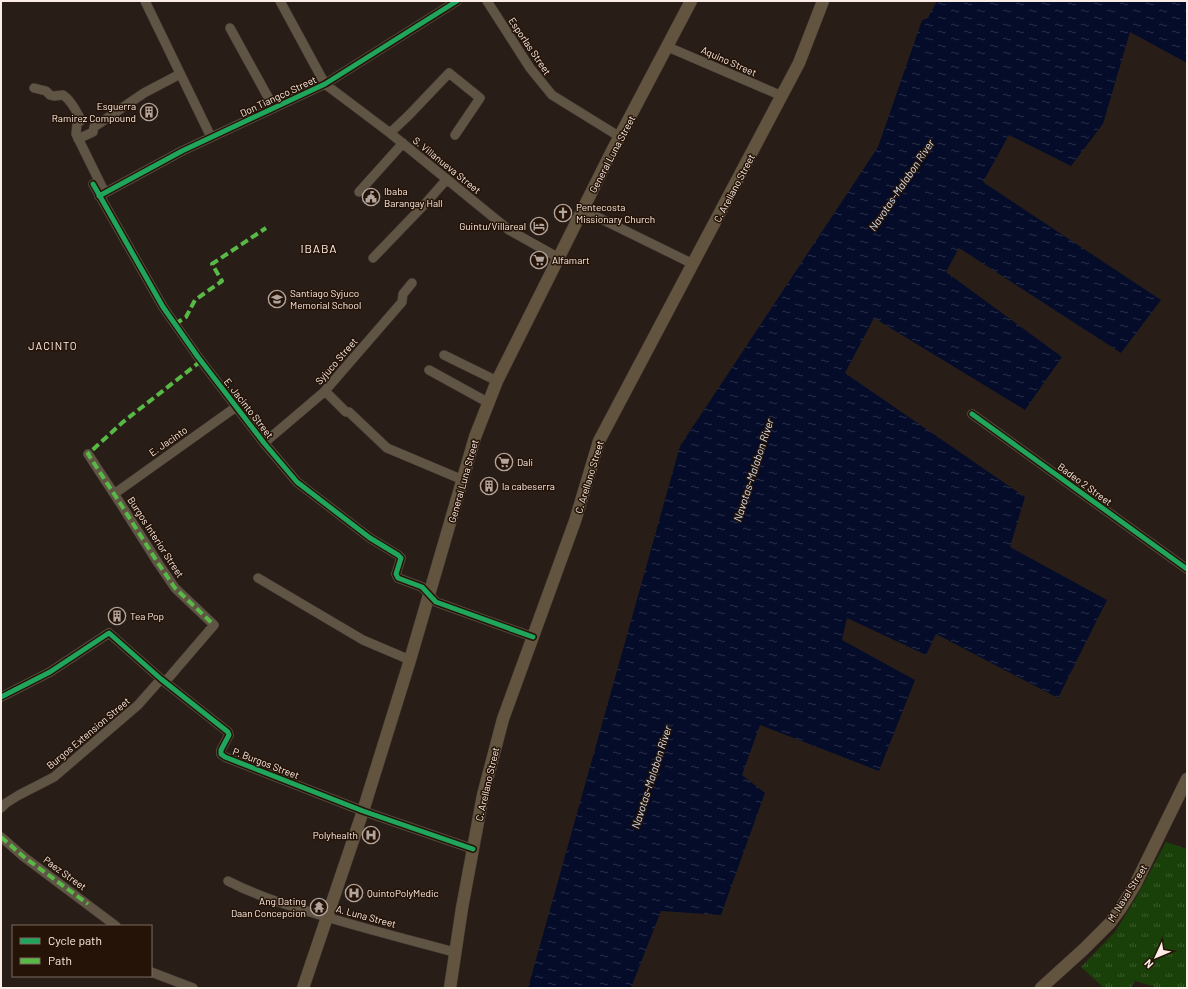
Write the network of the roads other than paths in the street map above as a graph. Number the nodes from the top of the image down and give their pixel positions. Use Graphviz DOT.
graph roads {
  1 [pos="145,1"];
  2 [pos="280,1"];
  3 [pos="457,1"];
  4 [pos="487,1"];
  5 [pos="691,1"];
  6 [pos="823,1"];
  7 [pos="230,28"];
  8 [pos="668,47"];
  9 [pos="180,74"];
  10 [pos="325,84"];
  11 [pos="34,88"];
  12 [pos="782,96"];
  13 [pos="274,108"];
  14 [pos="390,133"];
  15 [pos="455,135"];
  16 [pos="211,137"];
  17 [pos="620,137"];
  18 [pos="78,139"];
  19 [pos="403,143"];
  20 [pos="447,179"];
  21 [pos="93,184"];
  22 [pos="359,192"];
  23 [pos="102,195"];
  24 [pos="582,210"];
  25 [pos="372,258"];
  26 [pos="559,258"];
  27 [pos="694,264"];
  28 [pos="412,283"];
  29 [pos="444,355"];
  30 [pos="429,370"];
  31 [pos="497,381"];
  32 [pos="325,391"];
  33 [pos="489,403"];
  34 [pos="236,407"];
  35 [pos="972,414"];
  36 [pos="264,443"];
  37 [pos="88,454"];
  38 [pos="463,480"];
  39 [pos="114,494"];
  40 [pos="1187,569"];
  41 [pos="258,578"];
  42 [pos="429,595"];
  43 [pos="214,625"];
  44 [pos="533,637"];
  45 [pos="410,660"];
  46 [pos="163,681"];
  47 [pos="1,697"];
  48 [pos="1187,779"];
  49 [pos="1,808"];
  50 [pos="363,811"];
  51 [pos="1,837"];
  52 [pos="473,849"];
  53 [pos="228,881"];
  54 [pos="327,917"];
  55 [pos="115,925"];
  56 [pos="454,952"];
  57 [pos="152,972"];
  58 [pos="1047,986"];
  59 [pos="193,988"];
  60 [pos="303,988"];
  61 [pos="450,988"];
  1 -- 9 [label="street"];
  2 -- 10 [label="street"];
  3 -- 10 [label="street, Don Tiangco Street"];
  4 -- 17 [label="street, Esporlas Street"];
  5 -- 8 [label="main road, General Luna Street"];
  6 -- 12 [label="main road, C. Arellano Street"];
  7 -- 13 [label="street"];
  8 -- 12 [label="street, Aquino Street"];
  8 -- 17 [label="main road, General Luna Street"];
  9 -- 16 [label="street"];
  9 -- 18 [label="street"];
  10 -- 13 [label="street, Don Tiangco Street"];
  10 -- 14 [label="street, S. Villanueva Street"];
  11 -- 18 [label="street"];
  12 -- 27 [label="main road, C. Arellano Street"];
  13 -- 16 [label="street, Don Tiangco Street"];
  14 -- 15 [label="street"];
  14 -- 19 [label="street, S. Villanueva Street"];
  16 -- 23 [label="street, Don Tiangco Street"];
  17 -- 24 [label="main road, General Luna Street"];
  18 -- 23 [label="street"];
  19 -- 20 [label="street, S. Villanueva Street"];
  19 -- 22 [label="street"];
  20 -- 25 [label="street"];
  20 -- 26 [label="street, S. Villanueva Street"];
  21 -- 23 [label="street, E. Jacinto Street"];
  23 -- 34 [label="street, E. Jacinto Street"];
  24 -- 26 [label="main road, General Luna Street"];
  24 -- 27 [label="street"];
  26 -- 31 [label="main road, General Luna Street"];
  27 -- 44 [label="main road, C. Arellano Street"];
  28 -- 32 [label="street, Syjuco Street"];
  29 -- 31 [label="street"];
  30 -- 33 [label="street"];
  31 -- 33 [label="main road, General Luna Street"];
  32 -- 36 [label="street, Syjuco Street"];
  32 -- 38 [label="street"];
  33 -- 38 [label="main road, General Luna Street"];
  34 -- 36 [label="street, E. Jacinto Street"];
  34 -- 39 [label="street, E. Jacinto"];
  35 -- 40 [label="street, Badeo 2 Street"];
  36 -- 42 [label="street, E. Jacinto Street"];
  37 -- 39 [label="street, Burgos Interior Street"];
  38 -- 42 [label="main road, General Luna Street"];
  39 -- 43 [label="street, Burgos Interior Street"];
  41 -- 45 [label="street"];
  42 -- 44 [label="street"];
  42 -- 45 [label="main road, General Luna Street"];
  43 -- 46 [label="street, Burgos Extension Street"];
  44 -- 52 [label="main road, C. Arellano Street"];
  45 -- 50 [label="main road, General Luna Street"];
  46 -- 47 [label="street, P. Burgos Street"];
  46 -- 49 [label="street, Burgos Extension Street"];
  46 -- 50 [label="street, P. Burgos Street"];
  48 -- 58 [label="main road, M. Naval Street"];
  50 -- 52 [label="street, P. Burgos Street"];
  50 -- 54 [label="main road, General Luna Street"];
  51 -- 55 [label="street, Paez Street"];
  52 -- 56 [label="main road, C. Arellano Street"];
  53 -- 54 [label="street, A. Luna Street"];
  54 -- 56 [label="street, A. Luna Street"];
  54 -- 60 [label="main road, General Luna Street"];
  56 -- 61 [label="main road, C. Arellano Street"];
  57 -- 59 [label="street"];
}
